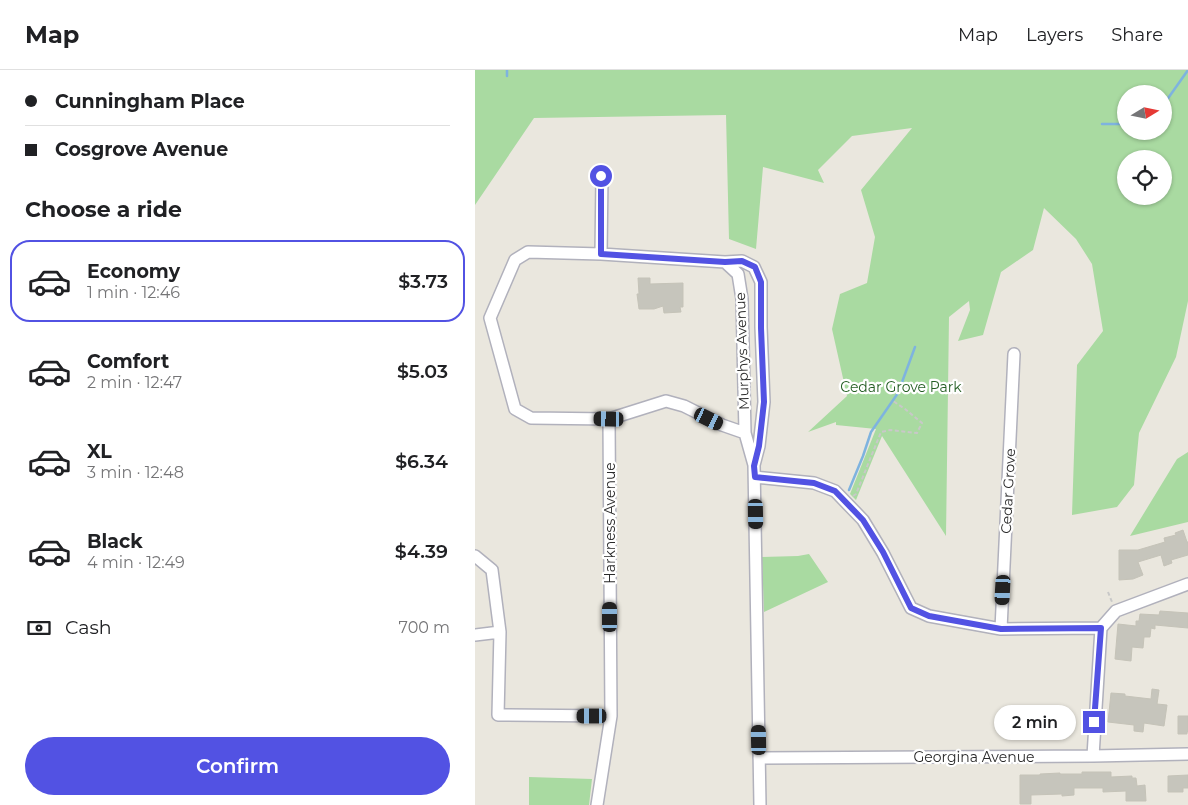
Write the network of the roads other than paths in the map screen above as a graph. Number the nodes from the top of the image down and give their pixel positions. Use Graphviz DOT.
graph roads {
  1 [pos="601,176"];
  2 [pos="601,254"];
  3 [pos="725,262"];
  4 [pos="1014,354"];
  5 [pos="609,419"];
  6 [pos="745,434"];
  7 [pos="755,471"];
  8 [pos="475,556"];
  9 [pos="1188,584"];
  10 [pos="1101,628"];
  11 [pos="1001,629"];
  12 [pos="500,632"];
  13 [pos="475,635"];
  14 [pos="611,716"];
  15 [pos="1188,754"];
  16 [pos="1093,756"];
  17 [pos="759,758"];
  18 [pos="597,805"];
  19 [pos="760,805"];
  1 -- 2 [label="street"];
  2 -- 3 [label="street"];
  2 -- 5 [label="street"];
  3 -- 6 [label="street, Murphys Avenue"];
  3 -- 7 [label="street, Murphys Avenue"];
  4 -- 11 [label="street, Cedar Grove"];
  5 -- 6 [label="street"];
  5 -- 14 [label="street, Harkness Avenue"];
  6 -- 7 [label="street, Murphys Avenue"];
  7 -- 11 [label="street"];
  7 -- 17 [label="street, Murphys Avenue"];
  8 -- 12 [label="street"];
  9 -- 10 [label="street"];
  10 -- 11 [label="street"];
  10 -- 16 [label="street"];
  12 -- 13 [label="street"];
  12 -- 14 [label="street"];
  14 -- 18 [label="street, Harkness Avenue"];
  15 -- 16 [label="street, Georgina Avenue"];
  16 -- 17 [label="street, Georgina Avenue"];
  17 -- 19 [label="street, Murphys Avenue"];
}
